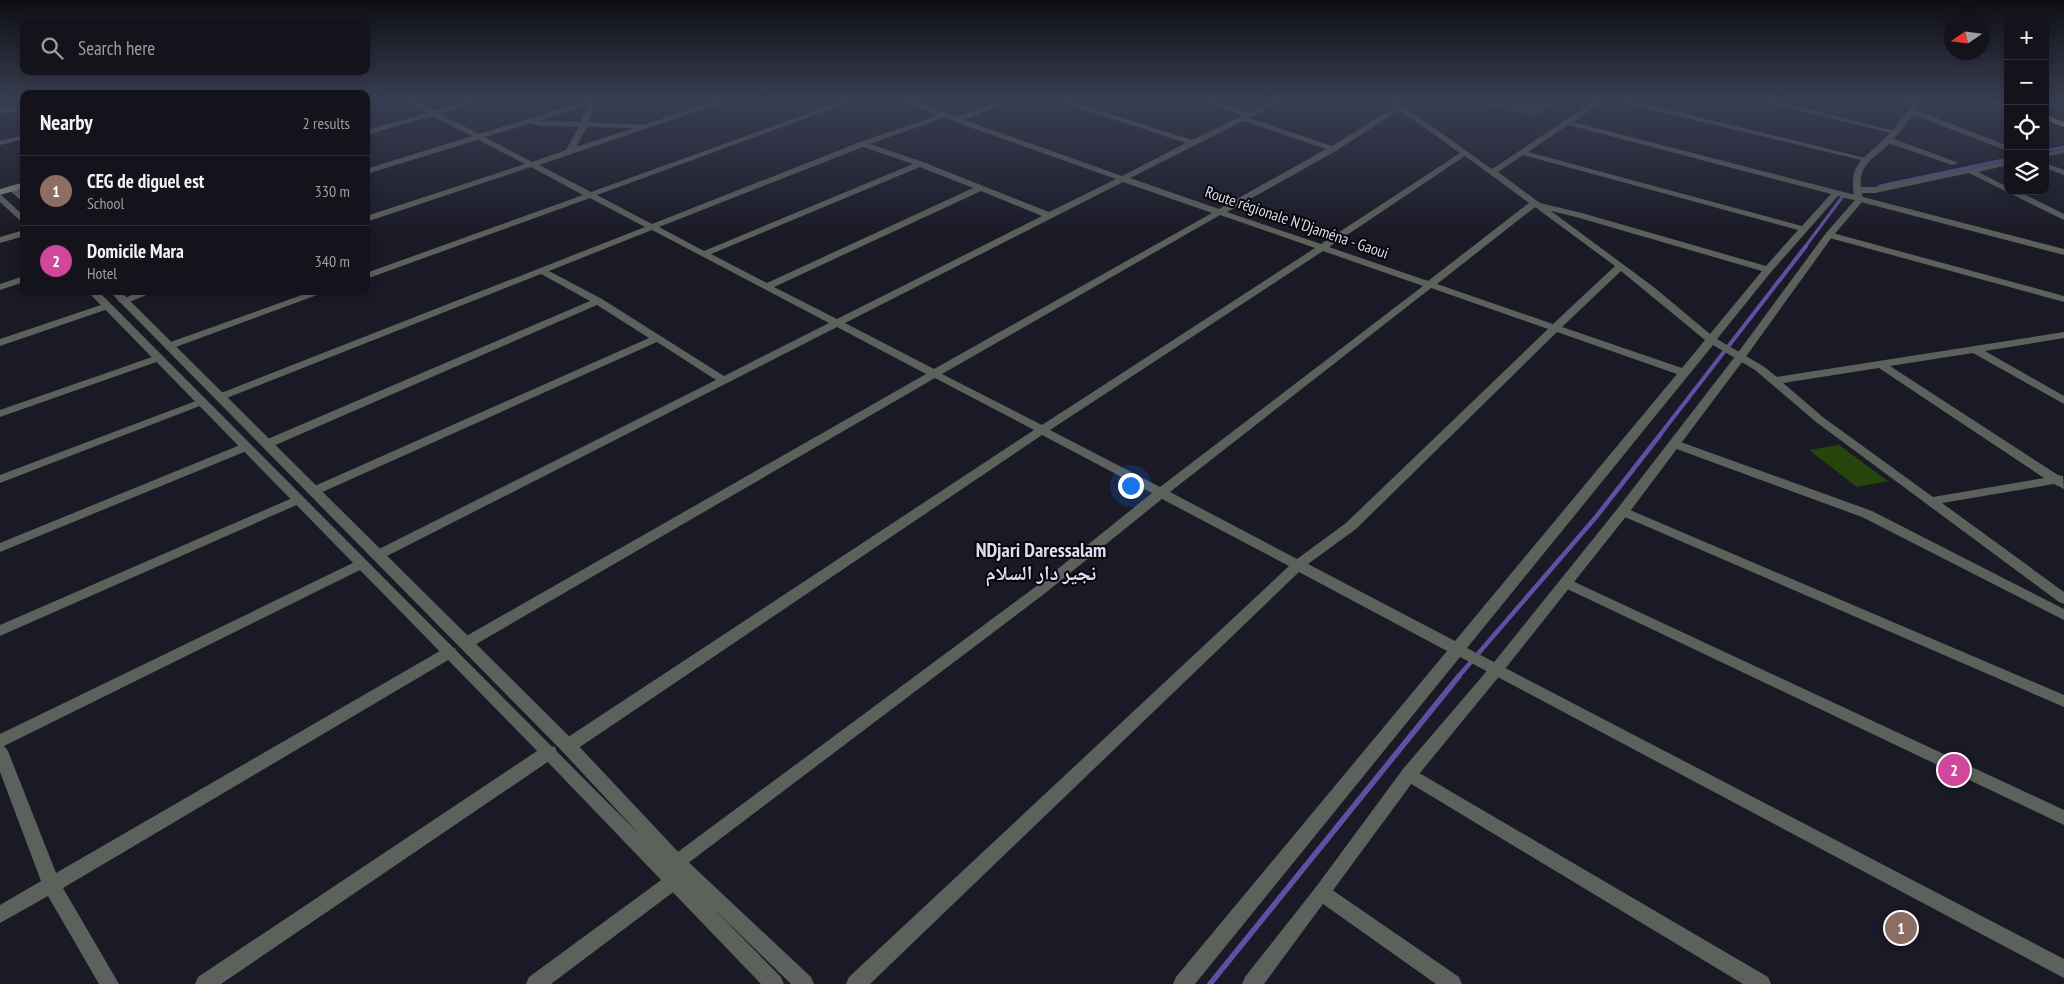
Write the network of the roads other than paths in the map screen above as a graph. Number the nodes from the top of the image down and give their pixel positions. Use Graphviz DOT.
graph roads {
  1 [pos="455,144"];
  2 [pos="491,144"];
  3 [pos="574,144"];
  4 [pos="597,144"];
  5 [pos="731,144"];
  6 [pos="863,144"];
  7 [pos="1025,144"];
  8 [pos="1191,144"];
  9 [pos="1320,144"];
  10 [pos="1341,144"];
  11 [pos="1453,144"];
  12 [pos="1536,144"];
  13 [pos="1647,144"];
  14 [pos="1799,144"];
  15 [pos="1882,144"];
  16 [pos="1910,144"];
  17 [pos="1333,149"];
  18 [pos="2064,151"];
  19 [pos="569,153"];
  20 [pos="1465,153"];
  21 [pos="1523,153"];
  22 [pos="2049,154"];
  23 [pos="1865,160"];
  24 [pos="1955,163"];
  25 [pos="531,164"];
  26 [pos="920,164"];
  27 [pos="2004,164"];
  28 [pos="2049,166"];
  29 [pos="370,171"];
  30 [pos="1970,171"];
  31 [pos="1491,173"];
  32 [pos="2064,173"];
  33 [pos="1124,179"];
  34 [pos="20,180"];
  35 [pos="0,185"];
  36 [pos="20,186"];
  37 [pos="12,188"];
  38 [pos="981,188"];
  39 [pos="2004,188"];
  40 [pos="0,192"];
  41 [pos="1836,193"];
  42 [pos="591,194"];
  43 [pos="1859,195"];
  44 [pos="2019,195"];
  45 [pos="20,196"];
  46 [pos="0,197"];
  47 [pos="1534,204"];
  48 [pos="1221,212"];
  49 [pos="1050,216"];
  50 [pos="2064,217"];
  51 [pos="20,218"];
  52 [pos="370,219"];
  53 [pos="653,226"];
  54 [pos="1805,229"];
  55 [pos="20,234"];
  56 [pos="1829,236"];
  57 [pos="0,240"];
  58 [pos="1322,247"];
  59 [pos="2064,252"];
  60 [pos="704,254"];
  61 [pos="1621,266"];
  62 [pos="1768,270"];
  63 [pos="542,271"];
  64 [pos="370,275"];
  65 [pos="20,280"];
  66 [pos="1431,284"];
  67 [pos="0,287"];
  68 [pos="766,287"];
  69 [pos="96,295"];
  70 [pos="312,295"];
  71 [pos="119,296"];
  72 [pos="2064,299"];
  73 [pos="598,301"];
  74 [pos="107,306"];
  75 [pos="838,324"];
  76 [pos="1555,328"];
  77 [pos="2064,335"];
  78 [pos="658,338"];
  79 [pos="1715,342"];
  80 [pos="0,343"];
  81 [pos="169,346"];
  82 [pos="1974,349"];
  83 [pos="1738,355"];
  84 [pos="158,358"];
  85 [pos="1879,363"];
  86 [pos="933,374"];
  87 [pos="1686,374"];
  88 [pos="725,381"];
  89 [pos="1774,381"];
  90 [pos="220,397"];
  91 [pos="2064,401"];
  92 [pos="201,402"];
  93 [pos="0,414"];
  94 [pos="1042,430"];
  95 [pos="267,444"];
  96 [pos="1674,444"];
  97 [pos="245,446"];
  98 [pos="0,479"];
  99 [pos="2062,481"];
  100 [pos="314,491"];
  101 [pos="1161,493"];
  102 [pos="297,500"];
  103 [pos="1931,501"];
  104 [pos="1623,512"];
  105 [pos="0,548"];
  106 [pos="378,555"];
  107 [pos="361,564"];
  108 [pos="1298,565"];
  109 [pos="1566,583"];
  110 [pos="2064,599"];
  111 [pos="2064,615"];
  112 [pos="0,631"];
  113 [pos="466,643"];
  114 [pos="1459,649"];
  115 [pos="450,652"];
  116 [pos="1492,667"];
  117 [pos="2064,701"];
  118 [pos="0,741"];
  119 [pos="568,746"];
  120 [pos="0,751"];
  121 [pos="549,752"];
  122 [pos="1409,774"];
  123 [pos="2064,818"];
  124 [pos="677,862"];
  125 [pos="674,881"];
  126 [pos="52,886"];
  127 [pos="1322,894"];
  128 [pos="0,916"];
  129 [pos="2064,969"];
  130 [pos="109,984"];
  131 [pos="204,984"];
  132 [pos="536,984"];
  133 [pos="774,984"];
  134 [pos="804,984"];
  135 [pos="856,984"];
  136 [pos="1184,984"];
  137 [pos="1252,984"];
  138 [pos="1452,984"];
  139 [pos="1761,984"];
  1 -- 29 [label="street"];
  2 -- 25 [label="street"];
  3 -- 19 [label="street"];
  4 -- 19 [label="street"];
  5 -- 42 [label="street"];
  6 -- 26 [label="street"];
  6 -- 53 [label="street"];
  7 -- 33 [label="street, Route régionale N'Djaména - Gaoui"];
  8 -- 33 [label="street"];
  9 -- 17 [label="street"];
  10 -- 17 [label="street"];
  11 -- 20 [label="street"];
  12 -- 21 [label="street"];
  13 -- 41 [label="street"];
  14 -- 23 [label="street"];
  15 -- 23 [label="street"];
  16 -- 24 [label="street"];
  17 -- 48 [label="street"];
  18 -- 22 [label="street"];
  19 -- 25 [label="street"];
  20 -- 31 [label="street"];
  20 -- 58 [label="street"];
  21 -- 31 [label="street"];
  21 -- 54 [label="street"];
  23 -- 43 [label="street"];
  25 -- 42 [label="street"];
  25 -- 52 [label="street"];
  26 -- 38 [label="street"];
  26 -- 60 [label="street"];
  27 -- 30 [label="street"];
  28 -- 32 [label="street"];
  30 -- 39 [label="street"];
  30 -- 43 [label="street"];
  31 -- 47 [label="street"];
  33 -- 48 [label="street, Route régionale N'Djaména - Gaoui"];
  33 -- 49 [label="street"];
  34 -- 35 [label="main road"];
  36 -- 37 [label="main road"];
  37 -- 40 [label="main road"];
  37 -- 45 [label="street"];
  38 -- 49 [label="street"];
  38 -- 68 [label="street"];
  41 -- 43 [label="street"];
  41 -- 54 [label="street"];
  42 -- 53 [label="street"];
  42 -- 64 [label="street"];
  43 -- 56 [label="street"];
  43 -- 59 [label="street"];
  44 -- 50 [label="street"];
  46 -- 51 [label="street"];
  47 -- 61 [label="street"];
  47 -- 62 [label="street"];
  47 -- 66 [label="street"];
  48 -- 58 [label="street, Route régionale N'Djaména - Gaoui"];
  48 -- 86 [label="street"];
  49 -- 75 [label="street"];
  53 -- 60 [label="street"];
  53 -- 63 [label="street"];
  54 -- 62 [label="street"];
  55 -- 57 [label="street"];
  56 -- 72 [label="street"];
  56 -- 83 [label="street"];
  58 -- 66 [label="street, Route régionale N'Djaména - Gaoui"];
  58 -- 94 [label="street"];
  60 -- 68 [label="street"];
  61 -- 76 [label="street"];
  61 -- 79 [label="street"];
  62 -- 79 [label="street"];
  63 -- 73 [label="street"];
  63 -- 90 [label="street"];
  65 -- 67 [label="street"];
  66 -- 76 [label="street, Route régionale N'Djaména - Gaoui"];
  66 -- 101 [label="street"];
  68 -- 75 [label="street"];
  69 -- 74 [label="street"];
  70 -- 81 [label="street"];
  71 -- 81 [label="street"];
  73 -- 78 [label="street"];
  73 -- 95 [label="street"];
  74 -- 80 [label="street"];
  74 -- 84 [label="street"];
  75 -- 86 [label="street"];
  75 -- 88 [label="street"];
  76 -- 87 [label="street, Route régionale N'Djaména - Gaoui"];
  76 -- 108 [label="street"];
  77 -- 82 [label="street"];
  78 -- 88 [label="street"];
  78 -- 100 [label="street"];
  79 -- 83 [label="street"];
  79 -- 87 [label="street"];
  81 -- 90 [label="street"];
  82 -- 85 [label="street"];
  82 -- 91 [label="street"];
  83 -- 89 [label="street"];
  83 -- 96 [label="street"];
  84 -- 92 [label="street"];
  84 -- 93 [label="street"];
  85 -- 89 [label="street"];
  85 -- 99 [label="street"];
  86 -- 94 [label="street"];
  86 -- 113 [label="street"];
  87 -- 114 [label="street"];
  88 -- 106 [label="street"];
  89 -- 103 [label="street"];
  90 -- 95 [label="street"];
  92 -- 97 [label="street"];
  92 -- 98 [label="street"];
  94 -- 101 [label="street"];
  94 -- 119 [label="street"];
  95 -- 100 [label="street"];
  96 -- 104 [label="street"];
  96 -- 111 [label="street"];
  97 -- 102 [label="street"];
  97 -- 105 [label="street"];
  99 -- 103 [label="street"];
  100 -- 106 [label="street"];
  101 -- 108 [label="street"];
  101 -- 124 [label="street"];
  102 -- 107 [label="street"];
  102 -- 112 [label="street"];
  103 -- 110 [label="street"];
  104 -- 109 [label="street"];
  104 -- 117 [label="street"];
  106 -- 113 [label="street"];
  107 -- 115 [label="street"];
  107 -- 118 [label="street"];
  108 -- 114 [label="street"];
  108 -- 135 [label="street"];
  109 -- 116 [label="street"];
  109 -- 123 [label="street"];
  113 -- 119 [label="street"];
  114 -- 116 [label="street"];
  114 -- 136 [label="street"];
  115 -- 121 [label="street"];
  115 -- 126 [label="street"];
  116 -- 122 [label="street"];
  116 -- 129 [label="street"];
  119 -- 124 [label="street"];
  120 -- 126 [label="street"];
  121 -- 125 [label="street"];
  121 -- 131 [label="street"];
  122 -- 127 [label="street"];
  122 -- 139 [label="street"];
  124 -- 134 [label="street"];
  125 -- 132 [label="street"];
  125 -- 133 [label="street"];
  126 -- 128 [label="street"];
  126 -- 130 [label="street"];
  127 -- 137 [label="street"];
  127 -- 138 [label="street"];
}
